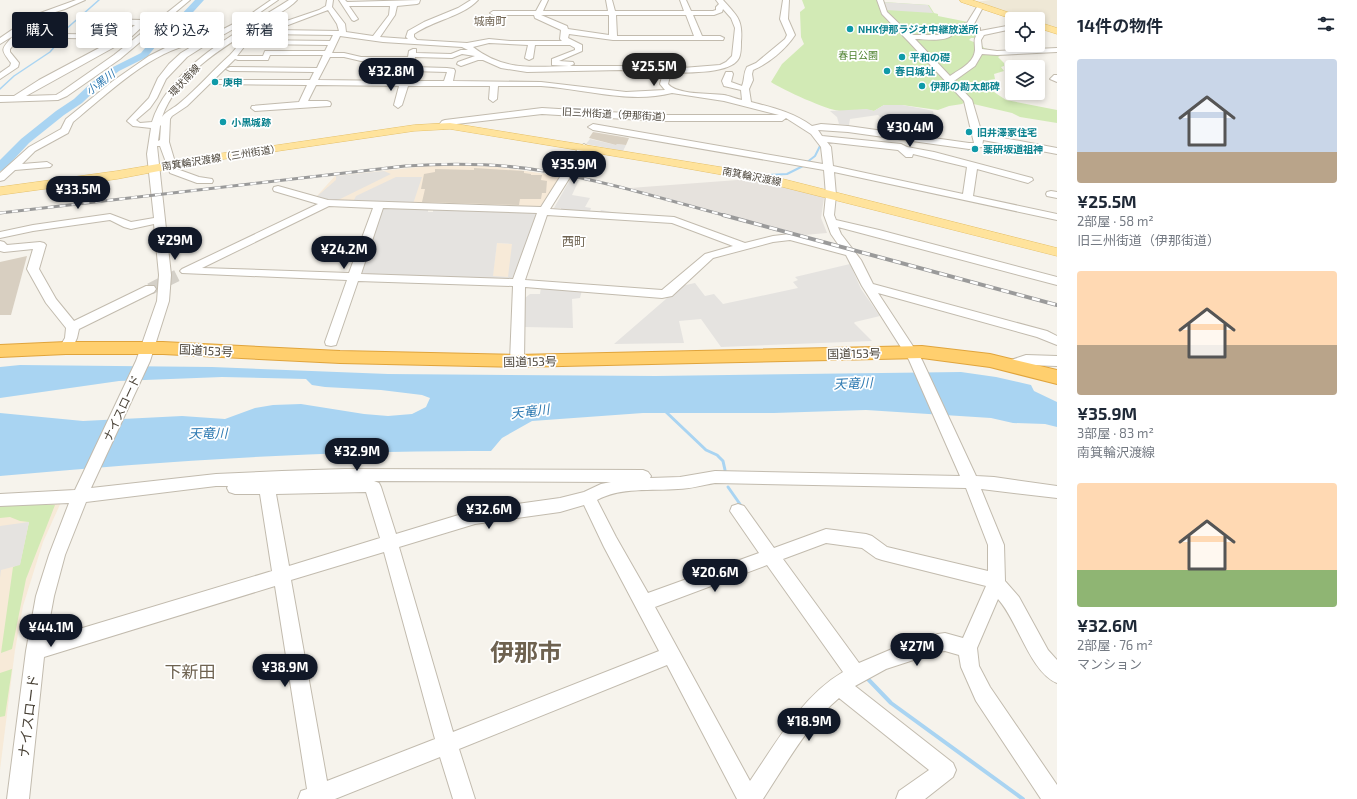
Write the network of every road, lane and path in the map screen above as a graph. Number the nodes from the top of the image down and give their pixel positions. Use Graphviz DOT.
graph roads {
  1 [pos="82,0"];
  2 [pos="186,0"];
  3 [pos="275,0"];
  4 [pos="294,0"];
  5 [pos="417,0"];
  6 [pos="544,0"];
  7 [pos="609,0"];
  8 [pos="683,0"];
  9 [pos="786,0"];
  10 [pos="880,0"];
  11 [pos="966,1"];
  12 [pos="343,2"];
  13 [pos="393,2"];
  14 [pos="329,3"];
  15 [pos="722,3"];
  16 [pos="984,3"];
  17 [pos="475,7"];
  18 [pos="50,12"];
  19 [pos="171,12"];
  20 [pos="492,13"];
  21 [pos="538,13"];
  22 [pos="689,13"];
  23 [pos="1005,13"];
  24 [pos="444,15"];
  25 [pos="612,15"];
  26 [pos="586,17"];
  27 [pos="354,19"];
  28 [pos="288,22"];
  29 [pos="140,25"];
  30 [pos="971,25"];
  31 [pos="1045,27"];
  32 [pos="1005,29"];
  33 [pos="224,31"];
  34 [pos="566,31"];
  35 [pos="1057,31"];
  36 [pos="12,32"];
  37 [pos="132,32"];
  38 [pos="288,32"];
  39 [pos="0,33"];
  40 [pos="12,33"];
  41 [pos="341,33"];
  42 [pos="981,34"];
  43 [pos="910,37"];
  44 [pos="140,38"];
  45 [pos="376,38"];
  46 [pos="613,38"];
  47 [pos="699,38"];
  48 [pos="720,38"];
  49 [pos="414,41"];
  50 [pos="0,42"];
  51 [pos="12,42"];
  52 [pos="288,42"];
  53 [pos="333,43"];
  54 [pos="532,43"];
  55 [pos="569,43"];
  56 [pos="465,46"];
  57 [pos="109,48"];
  58 [pos="173,48"];
  59 [pos="195,48"];
  60 [pos="240,48"];
  61 [pos="245,48"];
  62 [pos="271,48"];
  63 [pos="1057,50"];
  64 [pos="980,51"];
  65 [pos="7,53"];
  66 [pos="477,53"];
  67 [pos="327,54"];
  68 [pos="266,55"];
  69 [pos="298,56"];
  70 [pos="412,57"];
  71 [pos="238,58"];
  72 [pos="486,58"];
  73 [pos="529,58"];
  74 [pos="461,64"];
  75 [pos="2,66"];
  76 [pos="628,68"];
  77 [pos="230,69"];
  78 [pos="290,70"];
  79 [pos="320,70"];
  80 [pos="408,70"];
  81 [pos="670,71"];
  82 [pos="729,74"];
  83 [pos="0,77"];
  84 [pos="950,80"];
  85 [pos="313,83"];
  86 [pos="404,83"];
  87 [pos="448,83"];
  88 [pos="494,83"];
  89 [pos="745,89"];
  90 [pos="672,91"];
  91 [pos="0,99"];
  92 [pos="15,99"];
  93 [pos="493,99"];
  94 [pos="747,103"];
  95 [pos="302,104"];
  96 [pos="326,104"];
  97 [pos="398,105"];
  98 [pos="255,108"];
  99 [pos="600,115"];
  100 [pos="794,118"];
  101 [pos="157,124"];
  102 [pos="443,126"];
  103 [pos="811,129"];
  104 [pos="978,136"];
  105 [pos="586,138"];
  106 [pos="821,139"];
  107 [pos="164,142"];
  108 [pos="152,144"];
  109 [pos="1057,151"];
  110 [pos="47,165"];
  111 [pos="170,166"];
  112 [pos="12,167"];
  113 [pos="972,167"];
  114 [pos="828,168"];
  115 [pos="152,169"];
  116 [pos="0,178"];
  117 [pos="1028,180"];
  118 [pos="208,181"];
  119 [pos="278,189"];
  120 [pos="0,191"];
  121 [pos="832,195"];
  122 [pos="968,198"];
  123 [pos="327,203"];
  124 [pos="379,205"];
  125 [pos="544,211"];
  126 [pos="1057,217"];
  127 [pos="159,220"];
  128 [pos="831,222"];
  129 [pos="0,235"];
  130 [pos="0,244"];
  131 [pos="743,246"];
  132 [pos="1057,252"];
  133 [pos="850,253"];
  134 [pos="354,277"];
  135 [pos="1057,281"];
  136 [pos="518,283"];
  137 [pos="868,286"];
  138 [pos="150,289"];
  139 [pos="73,327"];
  140 [pos="1057,341"];
  141 [pos="331,342"];
  142 [pos="66,348"];
  143 [pos="0,351"];
  144 [pos="145,355"];
  145 [pos="913,356"];
  146 [pos="517,361"];
  147 [pos="1056,372"];
  148 [pos="970,478"];
  149 [pos="216,480"];
  150 [pos="695,481"];
  151 [pos="267,488"];
  152 [pos="1057,492"];
  153 [pos="81,493"];
  154 [pos="588,497"];
  155 [pos="0,500"];
  156 [pos="738,510"];
  157 [pos="390,542"];
  158 [pos="775,556"];
  159 [pos="282,574"];
  160 [pos="996,583"];
  161 [pos="644,603"];
  162 [pos="968,648"];
  163 [pos="35,651"];
  164 [pos="671,655"];
  165 [pos="859,673"];
  166 [pos="1057,674"];
  167 [pos="839,686"];
  168 [pos="446,745"];
  169 [pos="316,798"];
  170 [pos="18,799"];
  171 [pos="464,799"];
  172 [pos="750,799"];
  173 [pos="907,799"];
  174 [pos="1054,799"];
  1 -- 18 [label="street"];
  2 -- 19 [label="street"];
  3 -- 33 [label="street"];
  4 -- 101 [label="street, 環状南線"];
  5 -- 13 [label="street"];
  6 -- 21 [label="street"];
  7 -- 25 [label="street"];
  8 -- 22 [label="street"];
  9 -- 89 [label="street"];
  10 -- 43 [label="street"];
  11 -- 16 [label="main road"];
  12 -- 13 [label="street"];
  12 -- 27 [label="street"];
  13 -- 45 [label="street"];
  14 -- 28 [label="street"];
  14 -- 41 [label="street"];
  15 -- 22 [label="street"];
  15 -- 81 [label="street"];
  16 -- 23 [label="main road"];
  16 -- 30 [label="street"];
  17 -- 24 [label="street"];
  17 -- 24 [label="street"];
  20 -- 21 [label="street"];
  21 -- 25 [label="street"];
  21 -- 34 [label="street"];
  22 -- 25 [label="street"];
  22 -- 47 [label="street"];
  24 -- 49 [label="street"];
  25 -- 26 [label="street"];
  25 -- 46 [label="street"];
  29 -- 37 [label="street"];
  30 -- 42 [label="street"];
  30 -- 43 [label="street"];
  31 -- 35 [label="main road"];
  32 -- 42 [label="street"];
  34 -- 46 [label="street"];
  34 -- 55 [label="street"];
  36 -- 39 [label="street"];
  38 -- 41 [label="street"];
  40 -- 50 [label="street"];
  41 -- 45 [label="street"];
  41 -- 53 [label="street"];
  42 -- 64 [label="street"];
  43 -- 84 [label="street"];
  44 -- 92 [label="street"];
  45 -- 49 [label="street"];
  46 -- 47 [label="street"];
  47 -- 48 [label="street"];
  49 -- 56 [label="street"];
  49 -- 70 [label="street"];
  51 -- 65 [label="street"];
  52 -- 53 [label="street"];
  53 -- 67 [label="street"];
  54 -- 55 [label="street"];
  54 -- 56 [label="street"];
  54 -- 73 [label="street"];
  55 -- 76 [label="street"];
  56 -- 66 [label="street"];
  57 -- 92 [label="street"];
  58 -- 112 [label="street"];
  59 -- 101 [label="street"];
  60 -- 107 [label="street"];
  61 -- 71 [label="street"];
  62 -- 68 [label="street"];
  63 -- 64 [label="street"];
  64 -- 84 [label="street"];
  65 -- 75 [label="street"];
  65 -- 83 [label="street"];
  66 -- 70 [label="street"];
  66 -- 72 [label="street"];
  67 -- 69 [label="street"];
  67 -- 70 [label="street"];
  67 -- 79 [label="street"];
  68 -- 69 [label="street"];
  68 -- 71 [label="street"];
  69 -- 78 [label="street"];
  70 -- 80 [label="street"];
  71 -- 77 [label="street"];
  72 -- 74 [label="street"];
  72 -- 76 [label="street"];
  76 -- 81 [label="street"];
  77 -- 78 [label="street"];
  77 -- 85 [label="street"];
  78 -- 79 [label="street"];
  79 -- 85 [label="street"];
  80 -- 86 [label="street"];
  80 -- 87 [label="street"];
  81 -- 90 [label="street"];
  82 -- 89 [label="street"];
  84 -- 104 [label="street"];
  85 -- 86 [label="street"];
  85 -- 95 [label="street"];
  86 -- 87 [label="street"];
  86 -- 97 [label="street"];
  87 -- 88 [label="street"];
  88 -- 90 [label="street"];
  88 -- 93 [label="street"];
  89 -- 94 [label="street"];
  90 -- 94 [label="street"];
  91 -- 92 [label="street"];
  94 -- 100 [label="street"];
  95 -- 96 [label="street"];
  95 -- 98 [label="street"];
  99 -- 100 [label="street, 旧三州街道（伊那街道）"];
  99 -- 102 [label="street, 旧三州街道（伊那街道）"];
  99 -- 105 [label="street"];
  100 -- 103 [label="street"];
  101 -- 108 [label="street, 環状南線"];
  102 -- 105 [label="main road, 南箕輪沢渡線"];
  102 -- 111 [label="main road, 南箕輪沢渡線（三州街道）"];
  103 -- 104 [label="street"];
  103 -- 106 [label="street"];
  104 -- 109 [label="street"];
  105 -- 114 [label="street"];
  105 -- 121 [label="main road, 南箕輪沢渡線"];
  105 -- 125 [label="street"];
  106 -- 113 [label="street"];
  106 -- 114 [label="street"];
  107 -- 108 [label="street"];
  107 -- 111 [label="street"];
  108 -- 115 [label="street, 環状南線"];
  110 -- 112 [label="street"];
  111 -- 115 [label="main road, 南箕輪沢渡線（三州街道）"];
  111 -- 118 [label="street"];
  112 -- 116 [label="street"];
  113 -- 117 [label="street"];
  113 -- 122 [label="street"];
  114 -- 121 [label="street"];
  114 -- 122 [label="street"];
  115 -- 120 [label="main road, 南箕輪沢渡線（三州街道）"];
  115 -- 127 [label="street, 環状南線"];
  119 -- 123 [label="street"];
  121 -- 128 [label="street"];
  121 -- 132 [label="main road, 南箕輪沢渡線"];
  122 -- 126 [label="street"];
  123 -- 124 [label="street"];
  123 -- 134 [label="street"];
  124 -- 125 [label="street"];
  124 -- 134 [label="street"];
  125 -- 131 [label="street"];
  125 -- 136 [label="street"];
  127 -- 129 [label="street"];
  127 -- 144 [label="street, 環状南線"];
  128 -- 133 [label="street"];
  128 -- 135 [label="street"];
  130 -- 139 [label="street"];
  131 -- 133 [label="street"];
  131 -- 136 [label="street"];
  133 -- 137 [label="street"];
  134 -- 136 [label="street"];
  134 -- 141 [label="street"];
  136 -- 146 [label="street"];
  137 -- 140 [label="street"];
  137 -- 145 [label="street"];
  138 -- 139 [label="street"];
  139 -- 142 [label="street"];
  142 -- 143 [label="highway, 国道153号"];
  142 -- 144 [label="highway, 国道153号"];
  144 -- 146 [label="highway, 国道153号"];
  144 -- 153 [label="street, ナイスロード"];
  145 -- 146 [label="highway, 国道153号"];
  145 -- 147 [label="highway, 国道153号"];
  145 -- 148 [label="street"];
  148 -- 150 [label="street"];
  148 -- 152 [label="street"];
  148 -- 160 [label="street"];
  149 -- 150 [label="street"];
  149 -- 151 [label="street"];
  149 -- 153 [label="street"];
  150 -- 154 [label="street"];
  151 -- 157 [label="street"];
  151 -- 159 [label="street"];
  153 -- 155 [label="street"];
  153 -- 163 [label="street, ナイスロード"];
  154 -- 157 [label="street"];
  154 -- 161 [label="street"];
  156 -- 158 [label="street"];
  157 -- 159 [label="street"];
  157 -- 168 [label="street"];
  158 -- 160 [label="street"];
  158 -- 161 [label="street"];
  158 -- 165 [label="street"];
  159 -- 163 [label="street"];
  159 -- 169 [label="street"];
  160 -- 162 [label="street"];
  160 -- 166 [label="street"];
  161 -- 164 [label="street"];
  162 -- 165 [label="street"];
  162 -- 174 [label="street"];
  163 -- 170 [label="street, ナイスロード"];
  164 -- 168 [label="street"];
  164 -- 172 [label="street"];
  165 -- 167 [label="street"];
  167 -- 172 [label="street"];
  167 -- 173 [label="street"];
  168 -- 169 [label="street"];
  168 -- 171 [label="street"];
}
